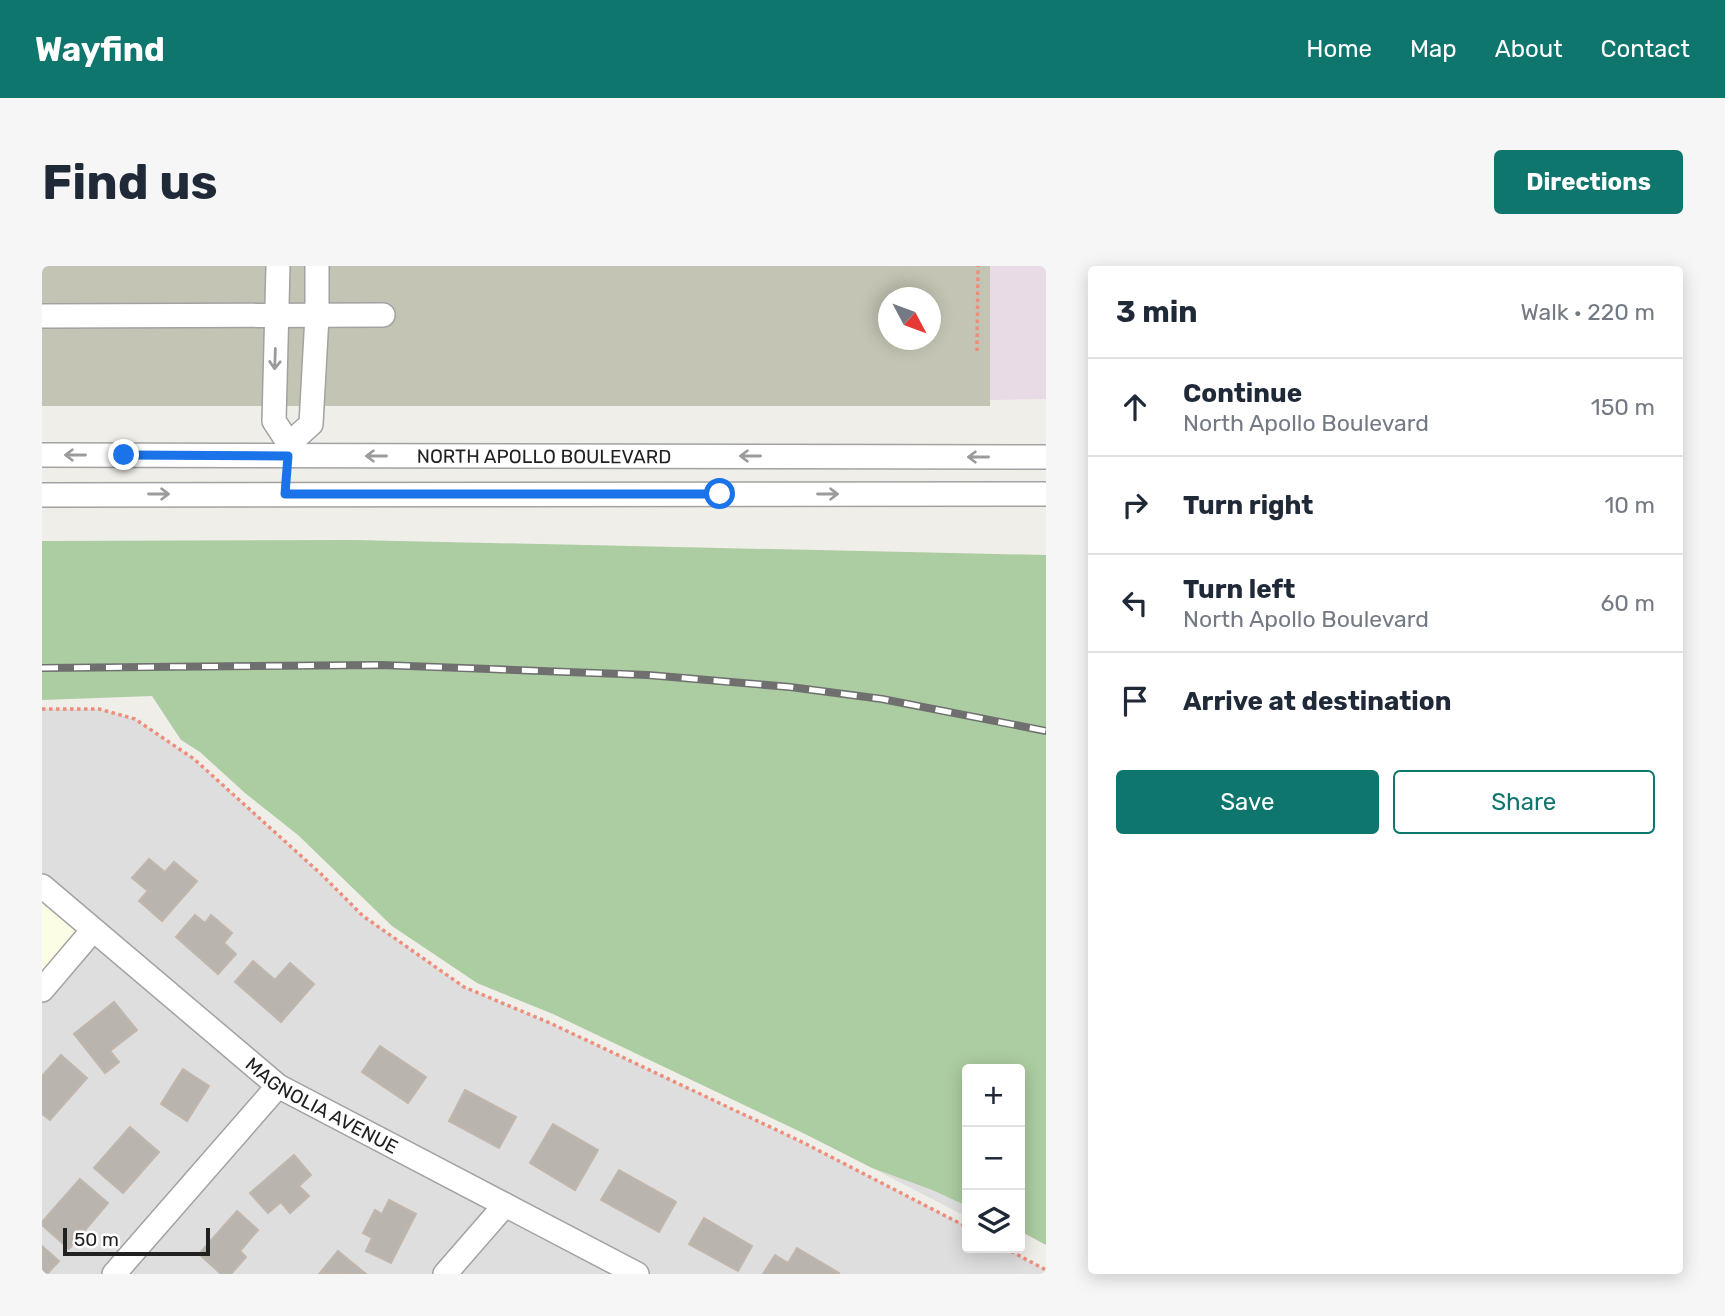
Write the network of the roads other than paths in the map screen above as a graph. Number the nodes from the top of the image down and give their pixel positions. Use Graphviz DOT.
graph roads {
  1 [pos="278,266"];
  2 [pos="317,266"];
  3 [pos="383,315"];
  4 [pos="42,316"];
  5 [pos="277,316"];
  6 [pos="317,316"];
  7 [pos="289,450"];
  8 [pos="42,455"];
  9 [pos="1046,457"];
  10 [pos="285,494"];
  11 [pos="1046,494"];
  12 [pos="42,495"];
  13 [pos="42,886"];
  14 [pos="93,930"];
  15 [pos="42,990"];
  16 [pos="278,1086"];
  17 [pos="505,1205"];
  18 [pos="114,1274"];
  19 [pos="445,1274"];
  20 [pos="637,1274"];
  1 -- 5 [label="street"];
  2 -- 6 [label="street"];
  3 -- 6 [label="street"];
  4 -- 5 [label="street"];
  5 -- 6 [label="street"];
  5 -- 7 [label="street, one-way"];
  6 -- 7 [label="street"];
  7 -- 8 [label="street, NORTH APOLLO BOULEVARD, one-way"];
  9 -- 7 [label="street, NORTH APOLLO BOULEVARD, one-way"];
  7 -- 10 [label="street"];
  10 -- 11 [label="street, NORTH APOLLO BOULEVARD, one-way"];
  12 -- 10 [label="street, NORTH APOLLO BOULEVARD, one-way"];
  13 -- 14 [label="street, MAGNOLIA AVENUE"];
  14 -- 15 [label="street"];
  14 -- 16 [label="street, MAGNOLIA AVENUE"];
  16 -- 17 [label="street, MAGNOLIA AVENUE"];
  16 -- 18 [label="street"];
  17 -- 19 [label="street"];
  17 -- 20 [label="street, MAGNOLIA AVENUE"];
}
